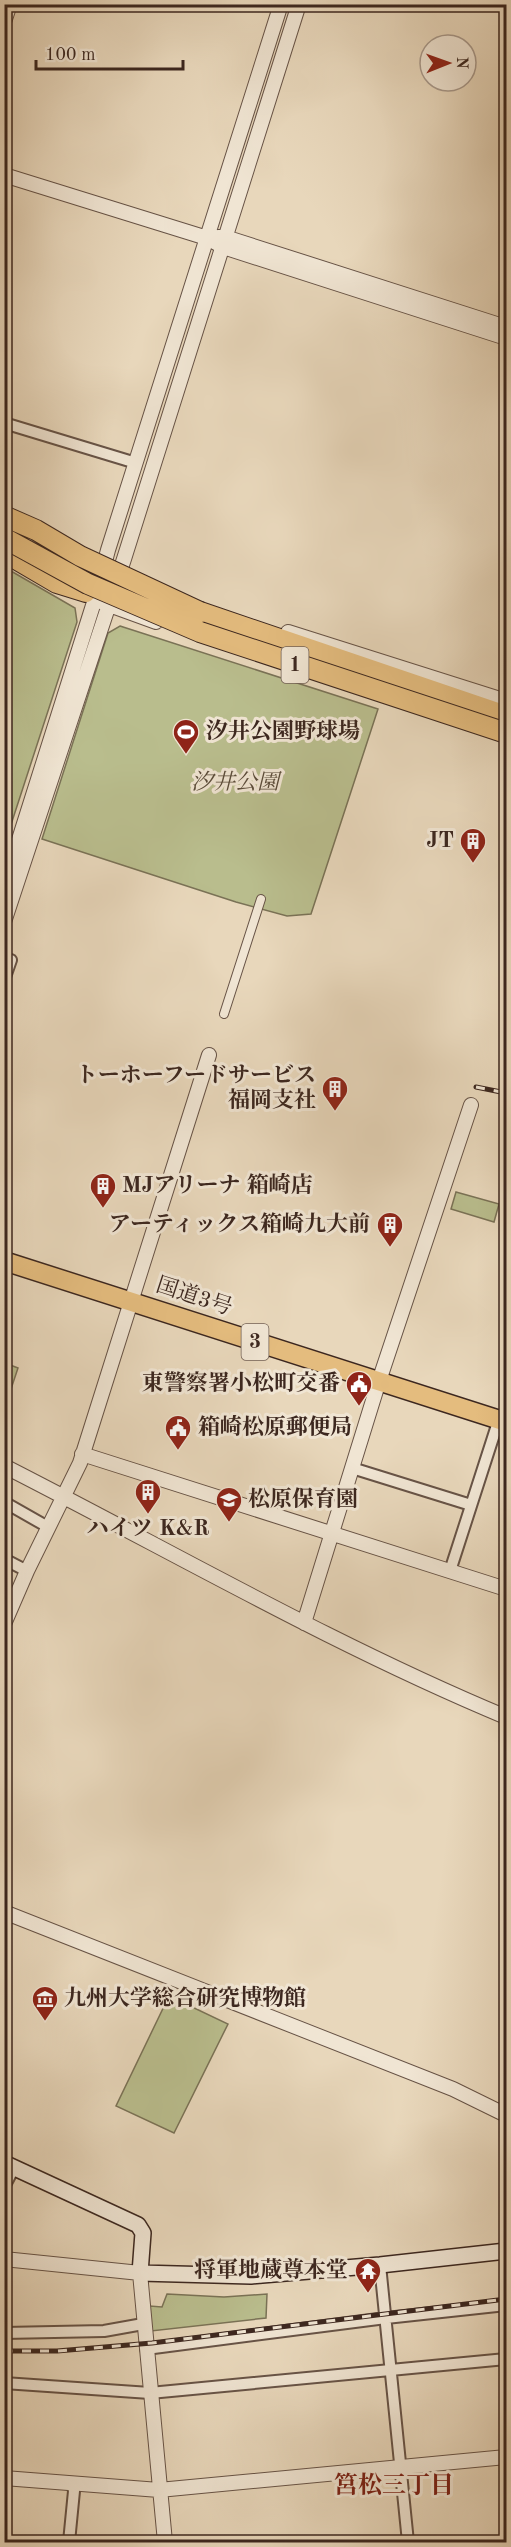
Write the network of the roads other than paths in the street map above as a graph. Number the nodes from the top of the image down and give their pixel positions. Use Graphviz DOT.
graph roads {
  1 [pos="10,4"];
  2 [pos="281,4"];
  3 [pos="299,4"];
  4 [pos="4,22"];
  5 [pos="4,175"];
  6 [pos="207,238"];
  7 [pos="224,242"];
  8 [pos="507,327"];
  9 [pos="507,338"];
  10 [pos="4,423"];
  11 [pos="136,463"];
  12 [pos="4,516"];
  13 [pos="4,528"];
  14 [pos="4,538"];
  15 [pos="12,556"];
  16 [pos="102,572"];
  17 [pos="116,577"];
  18 [pos="96,599"];
  19 [pos="507,701"];
  20 [pos="507,716"];
  21 [pos="507,731"];
  22 [pos="48,768"];
  23 [pos="4,886"];
  24 [pos="261,899"];
  25 [pos="4,922"];
  26 [pos="11,960"];
  27 [pos="4,980"];
  28 [pos="224,1014"];
  29 [pos="209,1055"];
  30 [pos="471,1105"];
  31 [pos="4,1261"];
  32 [pos="130,1302"];
  33 [pos="379,1380"];
  34 [pos="503,1420"];
  35 [pos="82,1454"];
  36 [pos="4,1466"];
  37 [pos="352,1468"];
  38 [pos="64,1496"];
  39 [pos="4,1502"];
  40 [pos="471,1505"];
  41 [pos="48,1527"];
  42 [pos="332,1534"];
  43 [pos="4,1559"];
  44 [pos="27,1571"];
  45 [pos="450,1571"];
  46 [pos="507,1589"];
  47 [pos="5,1622"];
  48 [pos="304,1623"];
  49 [pos="507,1717"];
  50 [pos="4,1912"];
  51 [pos="507,2115"];
  52 [pos="10,2166"];
  53 [pos="4,2187"];
  54 [pos="507,2251"];
  55 [pos="4,2259"];
  56 [pos="380,2265"];
  57 [pos="140,2272"];
  58 [pos="507,2305"];
  59 [pos="386,2318"];
  60 [pos="143,2324"];
  61 [pos="4,2333"];
  62 [pos="146,2349"];
  63 [pos="507,2359"];
  64 [pos="391,2370"];
  65 [pos="4,2383"];
  66 [pos="150,2393"];
  67 [pos="507,2457"];
  68 [pos="400,2468"];
  69 [pos="4,2478"];
  70 [pos="72,2483"];
  71 [pos="159,2490"];
  72 [pos="69,2542"];
  73 [pos="165,2542"];
  74 [pos="408,2542"];
  1 -- 4 [label="street"];
  2 -- 6 [label="street"];
  3 -- 7 [label="street"];
  5 -- 6 [label="street"];
  6 -- 7 [label="street"];
  6 -- 11 [label="street"];
  7 -- 8 [label="street"];
  7 -- 9 [label="street"];
  7 -- 17 [label="street"];
  10 -- 11 [label="street"];
  11 -- 16 [label="street"];
  12 -- 16 [label="street"];
  12 -- 20 [label="highway, bridge"];
  13 -- 21 [label="highway, 1, bridge"];
  14 -- 18 [label="street"];
  14 -- 21 [label="highway, 1, bridge"];
  15 -- 18 [label="highway"];
  16 -- 17 [label="street"];
  16 -- 18 [label="street"];
  17 -- 18 [label="street"];
  17 -- 19 [label="street"];
  18 -- 21 [label="street"];
  18 -- 22 [label="street"];
  22 -- 23 [label="street"];
  22 -- 25 [label="street"];
  24 -- 28 [label="street"];
  26 -- 27 [label="street"];
  29 -- 32 [label="street"];
  30 -- 33 [label="street"];
  31 -- 32 [label="highway, 国道3号 / 3"];
  32 -- 33 [label="highway, 国道3号 / 3"];
  32 -- 35 [label="street"];
  33 -- 34 [label="highway, 国道3号 / 3"];
  33 -- 37 [label="street"];
  34 -- 40 [label="street"];
  35 -- 38 [label="street"];
  35 -- 42 [label="street"];
  36 -- 38 [label="street"];
  37 -- 40 [label="street"];
  37 -- 42 [label="street"];
  38 -- 41 [label="street"];
  38 -- 48 [label="street"];
  39 -- 41 [label="street"];
  40 -- 45 [label="street"];
  41 -- 44 [label="street"];
  42 -- 45 [label="street"];
  42 -- 48 [label="street"];
  43 -- 44 [label="street"];
  44 -- 47 [label="street"];
  45 -- 46 [label="street"];
  48 -- 49 [label="street"];
  50 -- 51 [label="street"];
  52 -- 53 [label="street"];
  52 -- 57 [label="main road"];
  54 -- 56 [label="main road"];
  55 -- 57 [label="street"];
  56 -- 57 [label="main road"];
  56 -- 59 [label="street"];
  57 -- 60 [label="street"];
  58 -- 59 [label="street"];
  59 -- 62 [label="street"];
  59 -- 64 [label="street"];
  60 -- 61 [label="street"];
  60 -- 62 [label="street"];
  62 -- 66 [label="street"];
  63 -- 64 [label="street"];
  64 -- 66 [label="street"];
  64 -- 68 [label="street"];
  65 -- 66 [label="street"];
  66 -- 71 [label="street"];
  67 -- 68 [label="street"];
  68 -- 71 [label="street"];
  68 -- 74 [label="street"];
  69 -- 70 [label="street"];
  70 -- 71 [label="street"];
  70 -- 72 [label="street"];
  71 -- 73 [label="street"];
}
